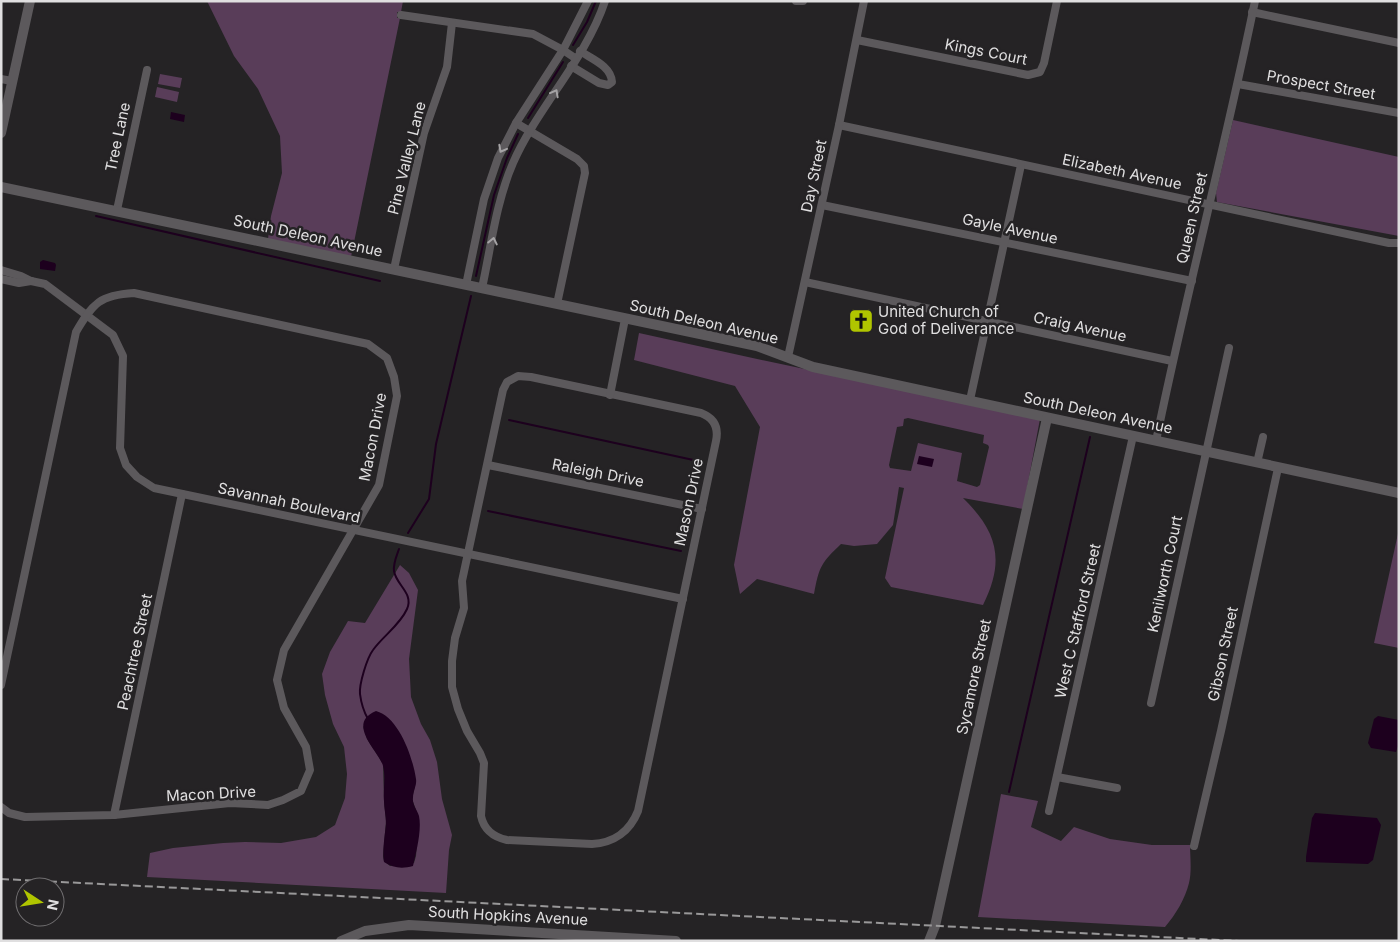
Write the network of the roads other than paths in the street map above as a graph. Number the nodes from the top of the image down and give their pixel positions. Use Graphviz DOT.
graph roads {
  1 [pos="30,1"];
  2 [pos="588,1"];
  3 [pos="605,1"];
  4 [pos="796,1"];
  5 [pos="803,1"];
  6 [pos="864,1"];
  7 [pos="1057,1"];
  8 [pos="1254,1"];
  9 [pos="1252,12"];
  10 [pos="401,15"];
  11 [pos="452,24"];
  12 [pos="857,40"];
  13 [pos="1399,43"];
  14 [pos="563,50"];
  15 [pos="580,51"];
  16 [pos="576,58"];
  17 [pos="571,66"];
  18 [pos="147,70"];
  19 [pos="1,79"];
  20 [pos="12,81"];
  21 [pos="1238,84"];
  22 [pos="1399,113"];
  23 [pos="516,123"];
  24 [pos="840,125"];
  25 [pos="530,131"];
  26 [pos="1,133"];
  27 [pos="1021,164"];
  28 [pos="1,187"];
  29 [pos="1210,204"];
  30 [pos="822,205"];
  31 [pos="117,210"];
  32 [pos="1004,242"];
  33 [pos="1399,243"];
  34 [pos="394,269"];
  35 [pos="1,270"];
  36 [pos="1,279"];
  37 [pos="31,281"];
  38 [pos="1192,281"];
  39 [pos="805,282"];
  40 [pos="466,285"];
  41 [pos="482,288"];
  42 [pos="557,304"];
  43 [pos="86,314"];
  44 [pos="626,319"];
  45 [pos="987,321"];
  46 [pos="1229,348"];
  47 [pos="788,357"];
  48 [pos="1172,360"];
  49 [pos="610,395"];
  50 [pos="970,400"];
  51 [pos="1047,418"];
  52 [pos="1133,436"];
  53 [pos="1263,437"];
  54 [pos="1156,441"];
  55 [pos="1206,451"];
  56 [pos="1257,463"];
  57 [pos="488,465"];
  58 [pos="1278,468"];
  59 [pos="1399,492"];
  60 [pos="182,494"];
  61 [pos="702,508"];
  62 [pos="354,530"];
  63 [pos="468,555"];
  64 [pos="683,599"];
  65 [pos="1,685"];
  66 [pos="1151,703"];
  67 [pos="1057,776"];
  68 [pos="1117,788"];
  69 [pos="1,807"];
  70 [pos="1049,811"];
  71 [pos="114,815"];
  72 [pos="1194,846"];
  73 [pos="341,941"];
  74 [pos="676,941"];
  75 [pos="929,941"];
  1 -- 20 [label="street"];
  2 -- 14 [label="street"];
  3 -- 15 [label="street"];
  4 -- 5 [label="street"];
  6 -- 12 [label="street, Day Street"];
  7 -- 12 [label="street, Kings Court"];
  8 -- 9 [label="street, Queen Street"];
  9 -- 13 [label="street"];
  9 -- 21 [label="street, Queen Street"];
  10 -- 11 [label="street"];
  11 -- 14 [label="street"];
  11 -- 34 [label="street, Pine Valley Lane"];
  12 -- 24 [label="street, Day Street"];
  14 -- 16 [label="street"];
  14 -- 23 [label="street"];
  15 -- 16 [label="street"];
  15 -- 17 [label="street"];
  16 -- 17 [label="street"];
  25 -- 17 [label="street, one-way"];
  18 -- 31 [label="street, Tree Lane"];
  19 -- 20 [label="street"];
  20 -- 26 [label="street"];
  21 -- 22 [label="street, Prospect Street"];
  21 -- 29 [label="street, Queen Street"];
  23 -- 25 [label="street"];
  23 -- 40 [label="street, one-way"];
  24 -- 27 [label="street, Elizabeth Avenue"];
  24 -- 30 [label="street, Day Street"];
  41 -- 25 [label="street, one-way"];
  25 -- 42 [label="street"];
  27 -- 29 [label="street, Elizabeth Avenue"];
  27 -- 32 [label="street"];
  28 -- 31 [label="street, South Deleon Avenue"];
  29 -- 33 [label="street, Elizabeth Avenue"];
  29 -- 38 [label="street, Queen Street"];
  30 -- 32 [label="street, Gayle Avenue"];
  30 -- 39 [label="street, Day Street"];
  31 -- 34 [label="street, South Deleon Avenue"];
  32 -- 38 [label="street, Gayle Avenue"];
  32 -- 45 [label="street"];
  34 -- 40 [label="street, South Deleon Avenue"];
  35 -- 37 [label="street, Savannah Boulevard"];
  36 -- 37 [label="street"];
  37 -- 43 [label="street, Savannah Boulevard"];
  38 -- 48 [label="street, Queen Street"];
  39 -- 45 [label="street, Craig Avenue"];
  39 -- 47 [label="street, Day Street"];
  40 -- 41 [label="street, South Deleon Avenue"];
  41 -- 42 [label="street, South Deleon Avenue"];
  42 -- 44 [label="street, South Deleon Avenue"];
  43 -- 60 [label="street, Savannah Boulevard"];
  43 -- 62 [label="street, Macon Drive"];
  43 -- 65 [label="street, Macon Drive"];
  44 -- 47 [label="street, South Deleon Avenue"];
  44 -- 49 [label="street"];
  45 -- 48 [label="street, Craig Avenue"];
  45 -- 50 [label="street"];
  46 -- 55 [label="street, Kenilworth Court"];
  47 -- 50 [label="street, South Deleon Avenue"];
  48 -- 54 [label="street, Queen Street"];
  49 -- 57 [label="street, Mason Drive"];
  49 -- 61 [label="street, Mason Drive"];
  50 -- 51 [label="street, South Deleon Avenue"];
  51 -- 52 [label="street, South Deleon Avenue"];
  51 -- 75 [label="street, Sycamore Street"];
  52 -- 54 [label="street, South Deleon Avenue"];
  52 -- 67 [label="street, West C Stafford Street"];
  53 -- 56 [label="street"];
  54 -- 55 [label="street, South Deleon Avenue"];
  55 -- 56 [label="street, South Deleon Avenue"];
  55 -- 66 [label="street, Kenilworth Court"];
  56 -- 58 [label="street, South Deleon Avenue"];
  57 -- 61 [label="street, Raleigh Drive"];
  57 -- 63 [label="street, Mason Drive"];
  58 -- 59 [label="street, South Deleon Avenue"];
  58 -- 72 [label="street, Gibson Street"];
  60 -- 62 [label="street, Savannah Boulevard"];
  60 -- 71 [label="street, Peachtree Street"];
  61 -- 64 [label="street, Mason Drive"];
  62 -- 63 [label="street, Savannah Boulevard"];
  62 -- 71 [label="street, Macon Drive"];
  63 -- 64 [label="street, Savannah Boulevard"];
  63 -- 64 [label="street, Mason Drive"];
  67 -- 68 [label="street"];
  67 -- 70 [label="street, West C Stafford Street"];
  69 -- 71 [label="street, Macon Drive"];
  73 -- 74 [label="street, South Hopkins Avenue"];
}
